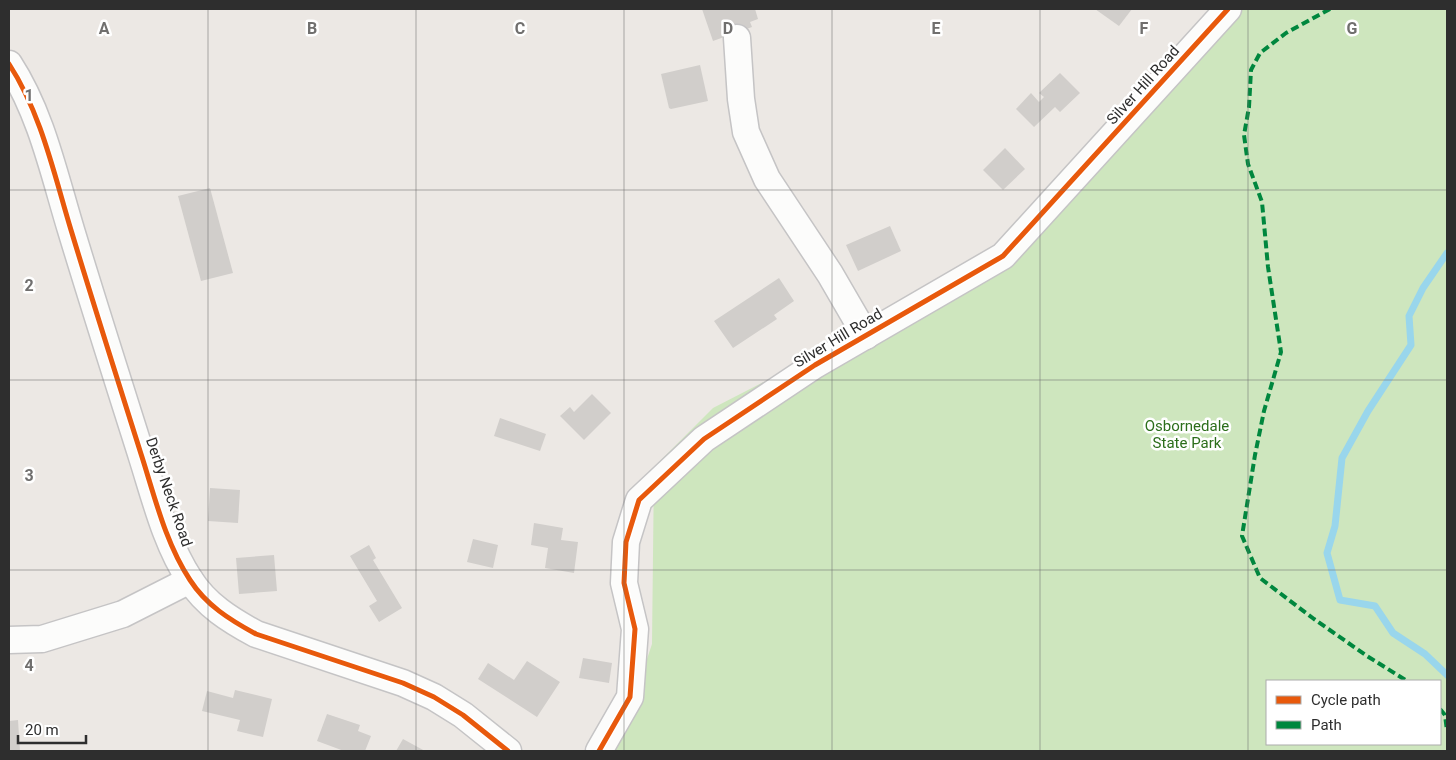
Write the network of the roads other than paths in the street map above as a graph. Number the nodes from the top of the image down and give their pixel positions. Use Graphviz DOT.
graph roads {
  1 [pos="1228,9"];
  2 [pos="737,38"];
  3 [pos="9,64"];
  4 [pos="866,336"];
  5 [pos="190,580"];
  6 [pos="9,640"];
  7 [pos="508,751"];
  8 [pos="599,751"];
  1 -- 4 [label="street, Silver Hill Road"];
  2 -- 4 [label="street"];
  3 -- 5 [label="street, Derby Neck Road"];
  4 -- 8 [label="street, Silver Hill Road"];
  5 -- 6 [label="street"];
  5 -- 7 [label="street, Derby Neck Road"];
}
